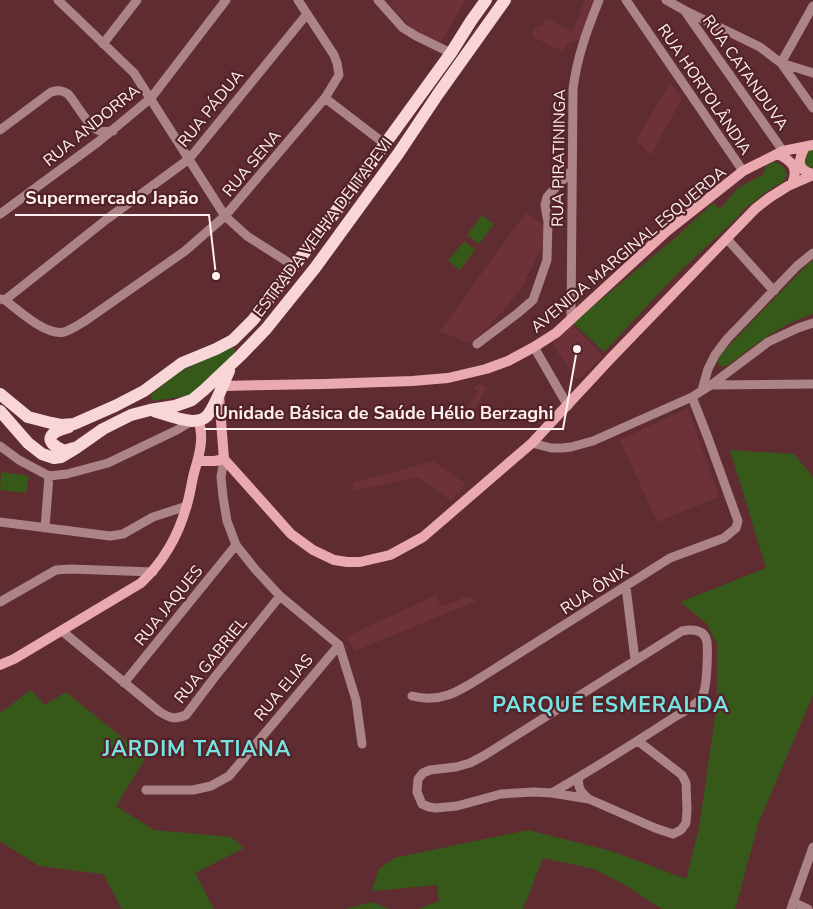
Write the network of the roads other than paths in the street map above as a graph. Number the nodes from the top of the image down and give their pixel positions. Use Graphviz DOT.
graph roads {
  1 [pos="58,0"];
  2 [pos="137,0"];
  3 [pos="226,0"];
  4 [pos="298,0"];
  5 [pos="378,0"];
  6 [pos="486,0"];
  7 [pos="599,0"];
  8 [pos="626,0"];
  9 [pos="666,0"];
  10 [pos="501,2"];
  11 [pos="813,6"];
  12 [pos="684,10"];
  13 [pos="307,14"];
  14 [pos="103,44"];
  15 [pos="450,53"];
  16 [pos="781,63"];
  17 [pos="811,72"];
  18 [pos="798,87"];
  19 [pos="151,98"];
  20 [pos="325,98"];
  21 [pos="812,105"];
  22 [pos="91,125"];
  23 [pos="0,130"];
  24 [pos="113,131"];
  25 [pos="385,144"];
  26 [pos="809,146"];
  27 [pos="87,150"];
  28 [pos="781,152"];
  29 [pos="189,159"];
  30 [pos="572,170"];
  31 [pos="743,171"];
  32 [pos="813,174"];
  33 [pos="792,184"];
  34 [pos="0,214"];
  35 [pos="226,216"];
  36 [pos="727,239"];
  37 [pos="813,253"];
  38 [pos="294,266"];
  39 [pos="774,291"];
  40 [pos="3,300"];
  41 [pos="571,320"];
  42 [pos="813,323"];
  43 [pos="477,344"];
  44 [pos="534,347"];
  45 [pos="234,362"];
  46 [pos="813,384"];
  47 [pos="711,385"];
  48 [pos="220,390"];
  49 [pos="702,390"];
  50 [pos="0,394"];
  51 [pos="692,397"];
  52 [pos="568,406"];
  53 [pos="150,410"];
  54 [pos="0,411"];
  55 [pos="195,421"];
  56 [pos="74,424"];
  57 [pos="532,443"];
  58 [pos="0,446"];
  59 [pos="76,448"];
  60 [pos="224,459"];
  61 [pos="198,461"];
  62 [pos="49,476"];
  63 [pos="187,506"];
  64 [pos="0,522"];
  65 [pos="45,528"];
  66 [pos="236,545"];
  67 [pos="153,572"];
  68 [pos="626,587"];
  69 [pos="280,596"];
  70 [pos="0,602"];
  71 [pos="62,631"];
  72 [pos="339,645"];
  73 [pos="635,660"];
  74 [pos="0,665"];
  75 [pos="124,683"];
  76 [pos="412,696"];
  77 [pos="638,741"];
  78 [pos="362,744"];
  79 [pos="579,777"];
  80 [pos="146,790"];
  81 [pos="552,793"];
  82 [pos="589,799"];
  83 [pos="813,846"];
  84 [pos="792,905"];
  85 [pos="808,909"];
  1 -- 14 [label="street"];
  2 -- 14 [label="street"];
  3 -- 19 [label="street, RUA ANDORRA"];
  4 -- 13 [label="street, RUA SENA"];
  5 -- 15 [label="street"];
  6 -- 15 [label="main road, ESTRADA VELHA DE ITAPEVI"];
  7 -- 30 [label="street, RUA PIRATININGA"];
  8 -- 31 [label="street, RUA HORTOLÂNDIA"];
  9 -- 12 [label="street"];
  10 -- 45 [label="main road, ESTRADA VELHA DE ITAPEVI"];
  11 -- 16 [label="street"];
  12 -- 16 [label="street"];
  12 -- 28 [label="street, RUA CATANDUVA"];
  13 -- 20 [label="street, RUA SENA"];
  13 -- 29 [label="street, RUA PÁDUA"];
  14 -- 19 [label="street"];
  15 -- 25 [label="main road, ESTRADA VELHA DE ITAPEVI"];
  16 -- 17 [label="street"];
  16 -- 18 [label="street"];
  17 -- 18 [label="street"];
  18 -- 21 [label="street"];
  19 -- 24 [label="street, RUA ANDORRA"];
  19 -- 29 [label="street"];
  20 -- 25 [label="street"];
  20 -- 35 [label="street, RUA SENA"];
  22 -- 23 [label="street"];
  22 -- 24 [label="street"];
  22 -- 27 [label="street"];
  24 -- 27 [label="street, RUA ANDORRA"];
  25 -- 38 [label="main road, ESTRADA VELHA DE ITAPEVI"];
  26 -- 28 [label="main road, AVENIDA MARGINAL ESQUERDA"];
  26 -- 32 [label="main road"];
  27 -- 34 [label="street, RUA ANDORRA"];
  28 -- 31 [label="main road, AVENIDA MARGINAL ESQUERDA"];
  28 -- 33 [label="main road"];
  29 -- 35 [label="street"];
  29 -- 40 [label="street, RUA PÁDUA"];
  30 -- 41 [label="street, RUA PIRATININGA"];
  30 -- 43 [label="street"];
  31 -- 41 [label="main road, AVENIDA MARGINAL ESQUERDA"];
  32 -- 33 [label="main road"];
  33 -- 36 [label="main road"];
  35 -- 38 [label="street"];
  35 -- 40 [label="street, RUA SENA"];
  36 -- 39 [label="street"];
  36 -- 52 [label="main road"];
  37 -- 39 [label="street"];
  38 -- 56 [label="main road, ESTRADA VELHA DE ITAPEVI"];
  39 -- 49 [label="street"];
  41 -- 44 [label="main road, AVENIDA MARGINAL ESQUERDA"];
  42 -- 47 [label="street"];
  44 -- 48 [label="main road, AVENIDA MARGINAL ESQUERDA"];
  44 -- 52 [label="street"];
  45 -- 48 [label="main road"];
  45 -- 53 [label="main road, ESTRADA VELHA DE ITAPEVI"];
  46 -- 47 [label="street"];
  47 -- 49 [label="street"];
  48 -- 55 [label="main road"];
  48 -- 60 [label="main road"];
  49 -- 51 [label="street"];
  50 -- 56 [label="main road, ESTRADA VELHA DE ITAPEVI"];
  51 -- 57 [label="street"];
  51 -- 68 [label="street, RUA ÔNIX"];
  52 -- 57 [label="main road"];
  53 -- 55 [label="main road"];
  53 -- 59 [label="main road, ESTRADA VELHA DE ITAPEVI"];
  54 -- 59 [label="main road, ESTRADA VELHA DE ITAPEVI"];
  55 -- 61 [label="main road"];
  55 -- 62 [label="street"];
  56 -- 59 [label="main road"];
  57 -- 60 [label="main road"];
  58 -- 62 [label="street"];
  60 -- 61 [label="main road"];
  60 -- 66 [label="street"];
  61 -- 63 [label="main road"];
  62 -- 65 [label="street"];
  63 -- 65 [label="street"];
  63 -- 67 [label="main road"];
  64 -- 65 [label="street"];
  66 -- 69 [label="street"];
  66 -- 75 [label="street, RUA JAQUES"];
  67 -- 70 [label="street"];
  67 -- 71 [label="main road"];
  68 -- 73 [label="street"];
  68 -- 76 [label="street, RUA ÔNIX"];
  69 -- 72 [label="street"];
  69 -- 75 [label="street, RUA GABRIEL"];
  71 -- 74 [label="main road"];
  71 -- 75 [label="street, RUA GABRIEL"];
  72 -- 78 [label="street"];
  72 -- 80 [label="street, RUA ELIAS"];
  73 -- 77 [label="street"];
  73 -- 81 [label="street"];
  77 -- 79 [label="street"];
  77 -- 82 [label="street"];
  79 -- 81 [label="street"];
  79 -- 82 [label="street"];
  81 -- 82 [label="street"];
  83 -- 84 [label="street"];
  84 -- 85 [label="street"];
}
